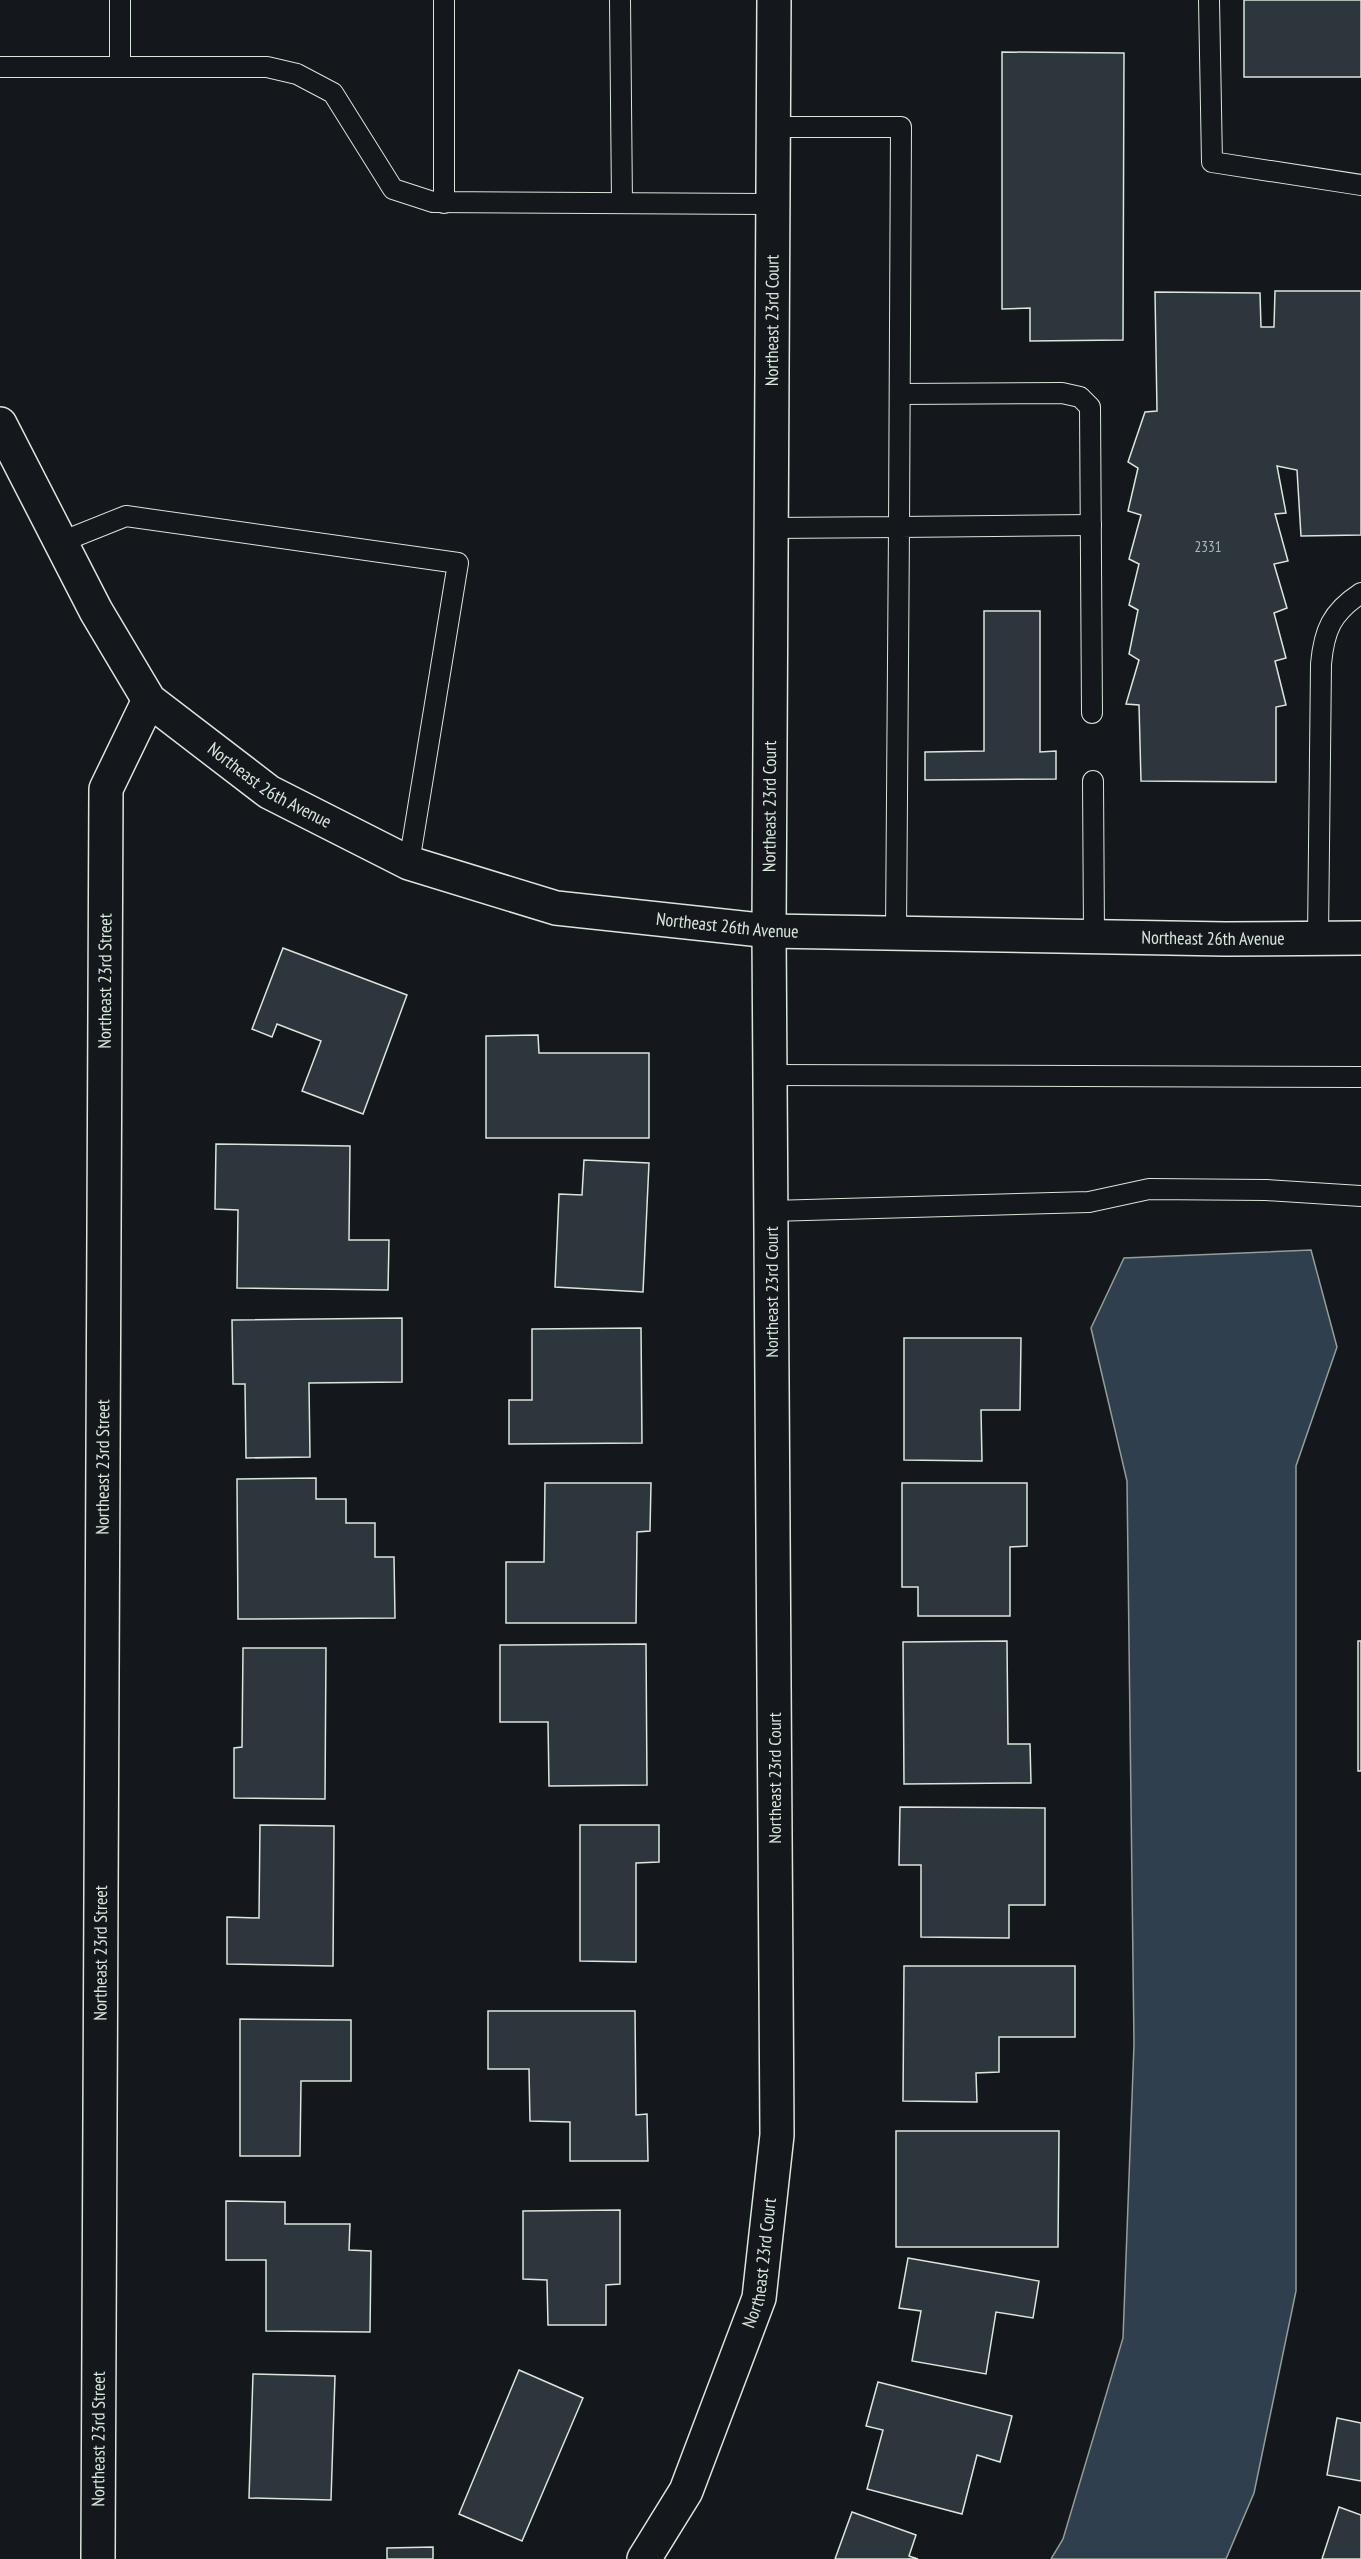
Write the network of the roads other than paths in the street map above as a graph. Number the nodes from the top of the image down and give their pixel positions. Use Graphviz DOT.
graph roads {
  1 [pos="120,0"];
  2 [pos="444,0"];
  3 [pos="620,0"];
  4 [pos="774,0"];
  5 [pos="1209,0"];
  6 [pos="0,68"];
  7 [pos="120,68"];
  8 [pos="773,127"];
  9 [pos="1361,185"];
  10 [pos="444,202"];
  11 [pos="622,203"];
  12 [pos="773,204"];
  13 [pos="900,394"];
  14 [pos="0,424"];
  15 [pos="1090,525"];
  16 [pos="899,527"];
  17 [pos="771,528"];
  18 [pos="61,542"];
  19 [pos="1361,593"];
  20 [pos="149,700"];
  21 [pos="1092,713"];
  22 [pos="1093,781"];
  23 [pos="410,863"];
  24 [pos="769,931"];
  25 [pos="896,933"];
  26 [pos="1094,936"];
  27 [pos="1318,938"];
  28 [pos="1361,938"];
  29 [pos="770,1074"];
  30 [pos="1361,1077"];
  31 [pos="1361,1196"];
  32 [pos="771,1210"];
  33 [pos="98,2559"];
  34 [pos="644,2559"];
  1 -- 7 [label="lane"];
  2 -- 10 [label="lane"];
  3 -- 11 [label="lane"];
  4 -- 8 [label="street, Northeast 23rd Court"];
  5 -- 9 [label="lane"];
  6 -- 7 [label="lane"];
  7 -- 10 [label="lane"];
  8 -- 12 [label="street, Northeast 23rd Court"];
  8 -- 13 [label="lane"];
  10 -- 11 [label="lane"];
  11 -- 12 [label="lane"];
  12 -- 17 [label="street, Northeast 23rd Court"];
  13 -- 15 [label="lane"];
  13 -- 16 [label="lane"];
  14 -- 18 [label="street"];
  15 -- 16 [label="lane"];
  15 -- 21 [label="lane"];
  16 -- 17 [label="lane"];
  16 -- 25 [label="lane"];
  17 -- 24 [label="street, Northeast 23rd Court"];
  18 -- 20 [label="street"];
  18 -- 23 [label="lane"];
  19 -- 27 [label="lane"];
  20 -- 23 [label="street, Northeast 26th Avenue"];
  20 -- 33 [label="street, Northeast 23rd Street"];
  22 -- 26 [label="lane"];
  23 -- 24 [label="street, Northeast 26th Avenue"];
  24 -- 25 [label="street, Northeast 26th Avenue"];
  24 -- 29 [label="street, Northeast 23rd Court"];
  25 -- 26 [label="street, Northeast 26th Avenue"];
  26 -- 27 [label="street, Northeast 26th Avenue"];
  27 -- 28 [label="street, Northeast 26th Avenue"];
  29 -- 30 [label="lane"];
  29 -- 32 [label="street, Northeast 23rd Court"];
  31 -- 32 [label="lane"];
  32 -- 34 [label="street, Northeast 23rd Court"];
}
